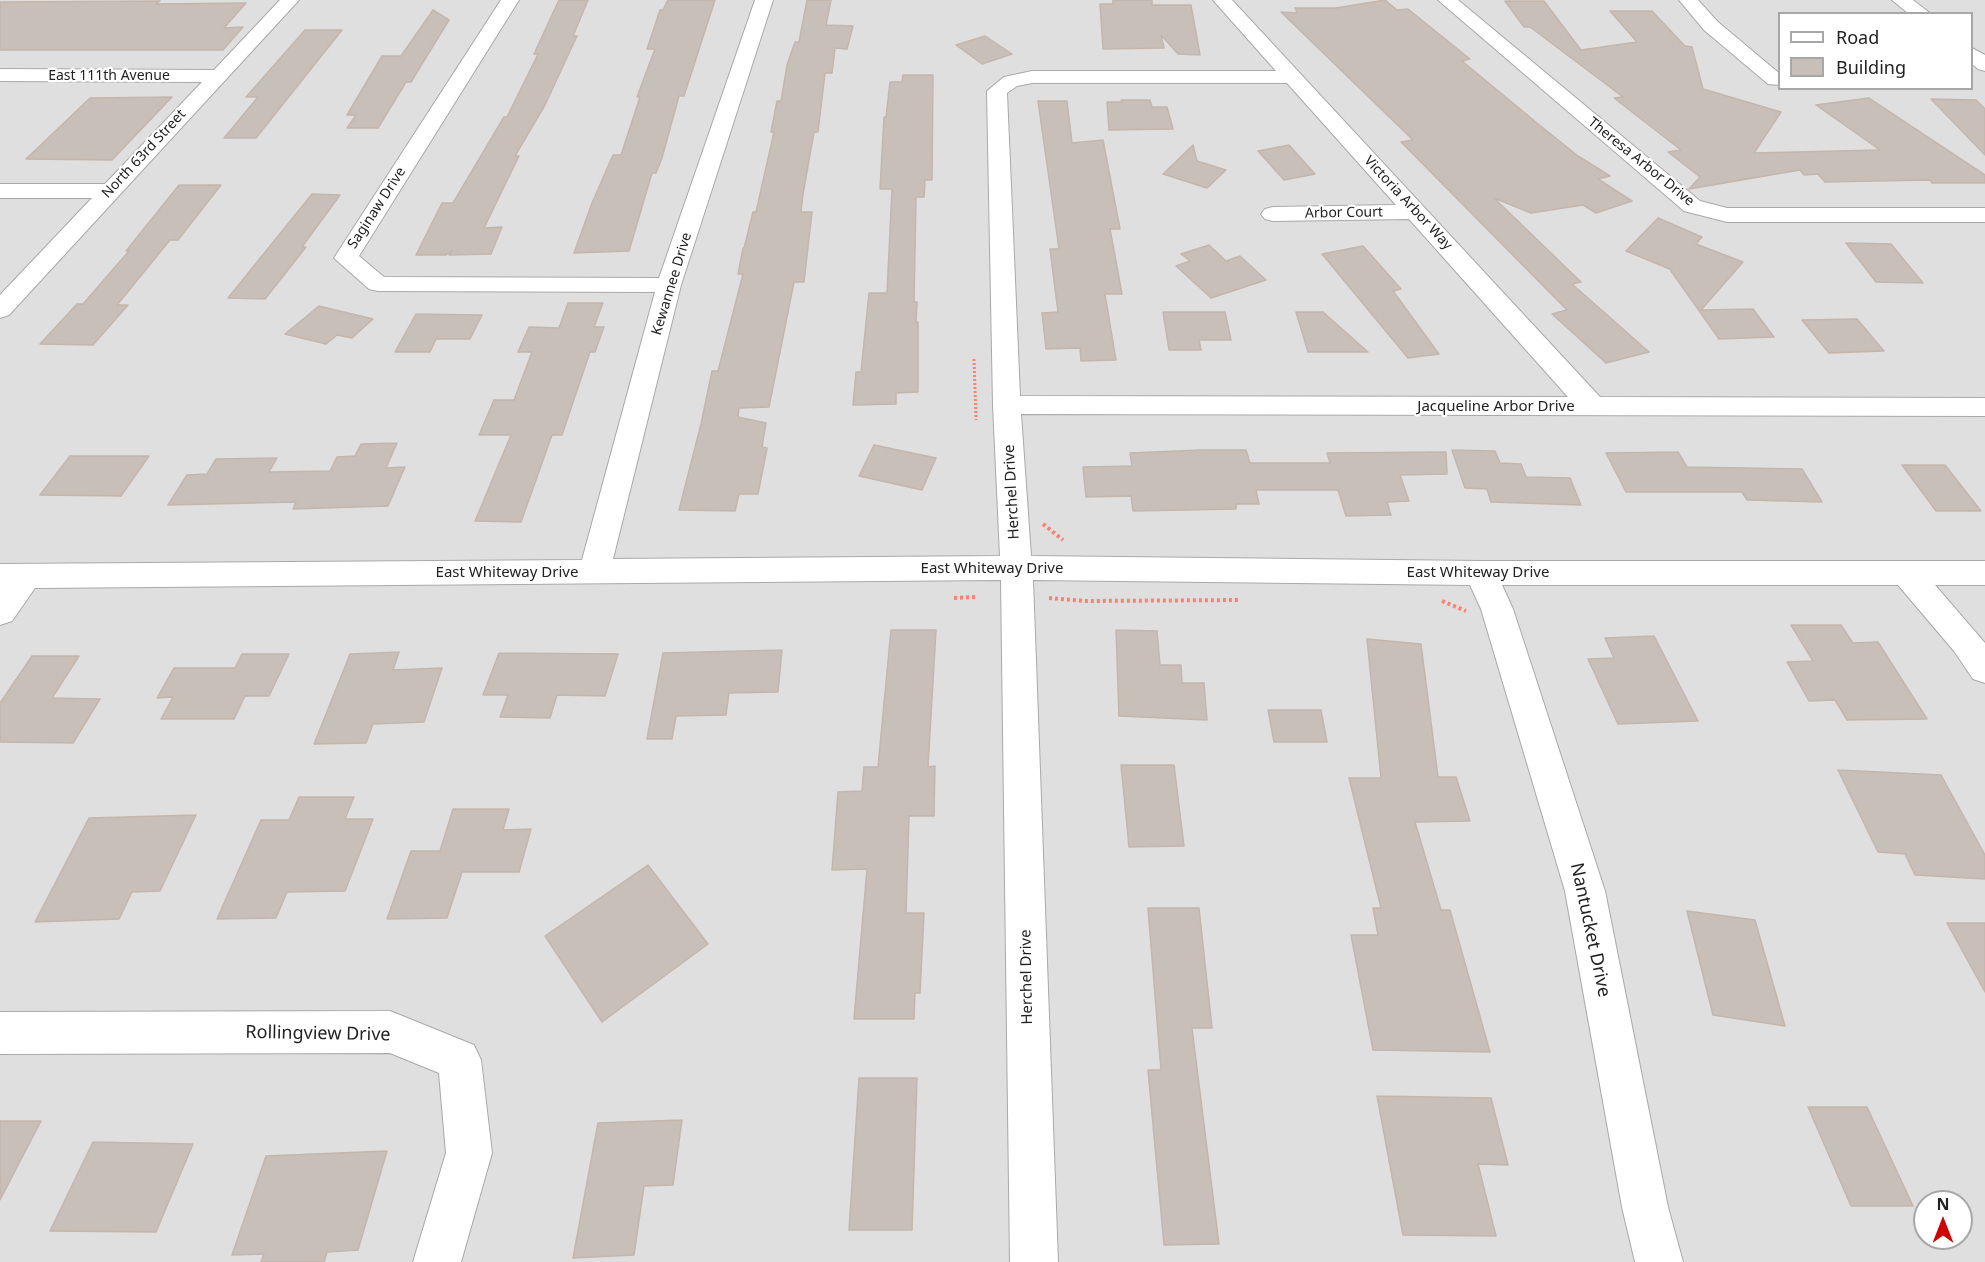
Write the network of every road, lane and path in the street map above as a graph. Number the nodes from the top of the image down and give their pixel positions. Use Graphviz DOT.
graph roads {
  1 [pos="290,0"];
  2 [pos="510,0"];
  3 [pos="764,0"];
  4 [pos="1222,0"];
  5 [pos="1447,0"];
  6 [pos="1689,0"];
  7 [pos="1901,0"];
  8 [pos="1920,12"];
  9 [pos="1973,56"];
  10 [pos="1985,65"];
  11 [pos="0,75"];
  12 [pos="218,76"];
  13 [pos="1291,77"];
  14 [pos="1775,80"];
  15 [pos="0,191"];
  16 [pos="109,191"];
  17 [pos="1416,212"];
  18 [pos="1273,214"];
  19 [pos="1985,215"];
  20 [pos="669,285"];
  21 [pos="0,310"];
  22 [pos="974,357"];
  23 [pos="1007,405"];
  24 [pos="1593,407"];
  25 [pos="1985,407"];
  26 [pos="977,425"];
  27 [pos="1041,523"];
  28 [pos="1069,543"];
  29 [pos="1017,568"];
  30 [pos="594,573"];
  31 [pos="1480,573"];
  32 [pos="1906,573"];
  33 [pos="1985,573"];
  34 [pos="13,576"];
  35 [pos="0,612"];
  36 [pos="1985,669"];
  37 [pos="0,1033"];
  38 [pos="437,1262"];
  39 [pos="1034,1262"];
  40 [pos="1659,1262"];
  1 -- 12 [label="street, North 63rd Street"];
  2 -- 20 [label="street, Saginaw Drive"];
  3 -- 20 [label="street, Kewannee Drive"];
  4 -- 13 [label="street, Victoria Arbor Way"];
  5 -- 19 [label="street, Theresa Arbor Drive"];
  6 -- 14 [label="street"];
  7 -- 8 [label="street"];
  9 -- 10 [label="street"];
  11 -- 12 [label="street, East 111th Avenue"];
  12 -- 16 [label="street, North 63rd Street"];
  13 -- 17 [label="street, Victoria Arbor Way"];
  13 -- 23 [label="street, Herchel Drive"];
  15 -- 16 [label="street"];
  16 -- 21 [label="street, North 63rd Street"];
  17 -- 18 [label="street, Arbor Court"];
  17 -- 24 [label="street, Victoria Arbor Way"];
  20 -- 30 [label="street, Kewannee Drive"];
  22 -- 26 [label="path"];
  23 -- 24 [label="street, Jacqueline Arbor Drive"];
  23 -- 29 [label="street, Herchel Drive"];
  24 -- 25 [label="street, Jacqueline Arbor Drive"];
  27 -- 28 [label="path"];
  29 -- 30 [label="street, East Whiteway Drive"];
  29 -- 31 [label="street, East Whiteway Drive"];
  29 -- 39 [label="street, Herchel Drive"];
  30 -- 34 [label="street, East Whiteway Drive"];
  31 -- 32 [label="street, East Whiteway Drive"];
  31 -- 40 [label="street, Nantucket Drive"];
  32 -- 33 [label="street, East Whiteway Drive"];
  32 -- 36 [label="street"];
  34 -- 35 [label="street"];
  37 -- 38 [label="street, Rollingview Drive"];
}
